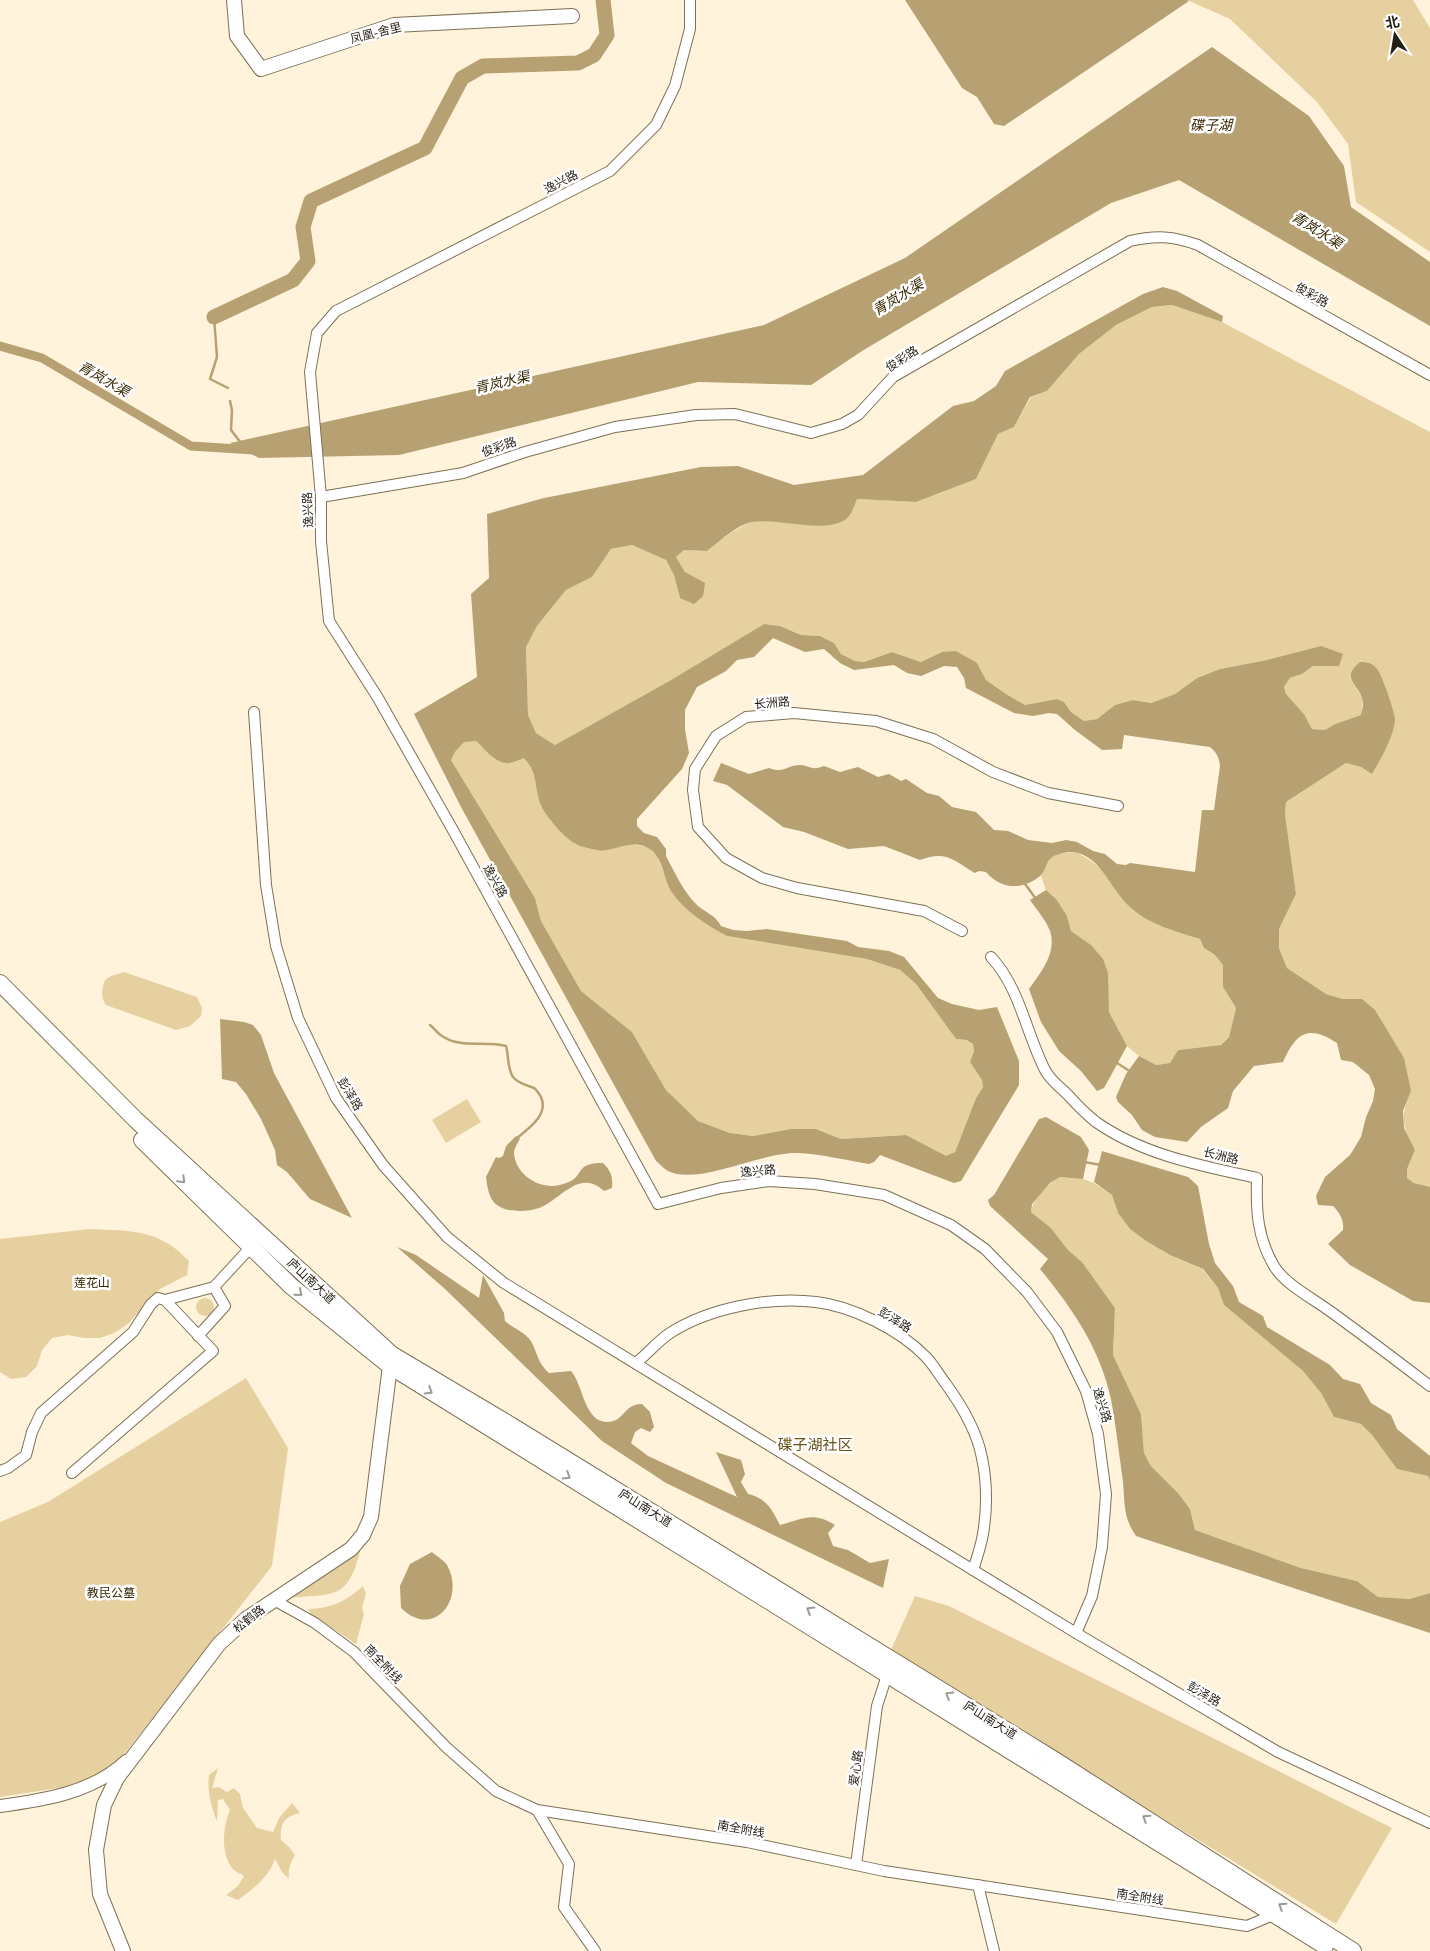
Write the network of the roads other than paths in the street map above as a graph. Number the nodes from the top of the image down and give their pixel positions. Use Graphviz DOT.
graph roads {
  1 [pos="234,0"];
  2 [pos="690,0"];
  3 [pos="572,16"];
  4 [pos="1430,375"];
  5 [pos="321,497"];
  6 [pos="254,712"];
  7 [pos="1118,806"];
  8 [pos="962,931"];
  9 [pos="990,958"];
  10 [pos="0,983"];
  11 [pos="0,996"];
  12 [pos="251,1247"];
  13 [pos="214,1287"];
  14 [pos="165,1300"];
  15 [pos="198,1336"];
  16 [pos="390,1360"];
  17 [pos="636,1363"];
  18 [pos="1430,1386"];
  19 [pos="0,1470"];
  20 [pos="72,1472"];
  21 [pos="973,1570"];
  22 [pos="274,1600"];
  23 [pos="1076,1633"];
  24 [pos="887,1675"];
  25 [pos="141,1748"];
  26 [pos="0,1806"];
  27 [pos="537,1810"];
  28 [pos="1430,1823"];
  29 [pos="856,1865"];
  30 [pos="978,1885"];
  31 [pos="1273,1914"];
  32 [pos="123,1951"];
  33 [pos="594,1951"];
  34 [pos="994,1951"];
  35 [pos="1333,1951"];
  36 [pos="1353,1951"];
  1 -- 3 [label="main road, 凤凰-舍里"];
  2 -- 5 [label="street, 逸兴路"];
  4 -- 5 [label="street, 俊彩路"];
  5 -- 23 [label="street, 逸兴路"];
  6 -- 17 [label="street, 彭泽路"];
  7 -- 8 [label="street, 长洲路"];
  9 -- 18 [label="street, 长洲路"];
  10 -- 16 [label="highway, 庐山南大道"];
  11 -- 12 [label="highway, 庐山南大道, one-way"];
  12 -- 13 [label="street"];
  12 -- 16 [label="highway, 庐山南大道, one-way"];
  13 -- 14 [label="street"];
  13 -- 15 [label="street"];
  14 -- 15 [label="street"];
  14 -- 19 [label="street"];
  15 -- 20 [label="street"];
  16 -- 22 [label="main road, 松鹤路"];
  16 -- 24 [label="highway, 庐山南大道, one-way"];
  36 -- 16 [label="highway, 庐山南大道, one-way"];
  17 -- 21 [label="street, 彭泽路"];
  17 -- 21 [label="street, 彭泽路"];
  21 -- 23 [label="street, 彭泽路"];
  22 -- 25 [label="main road, 松鹤路"];
  22 -- 27 [label="street, 南全附线"];
  23 -- 28 [label="street, 彭泽路"];
  24 -- 29 [label="street, 爱心路"];
  24 -- 31 [label="highway, 庐山南大道"];
  25 -- 26 [label="street, 松鹤路"];
  25 -- 32 [label="main road"];
  27 -- 29 [label="street, 南全附线"];
  27 -- 33 [label="street"];
  29 -- 30 [label="street, 南全附线"];
  30 -- 31 [label="street, 南全附线"];
  30 -- 34 [label="street"];
  31 -- 35 [label="highway, 庐山南大道"];
}
